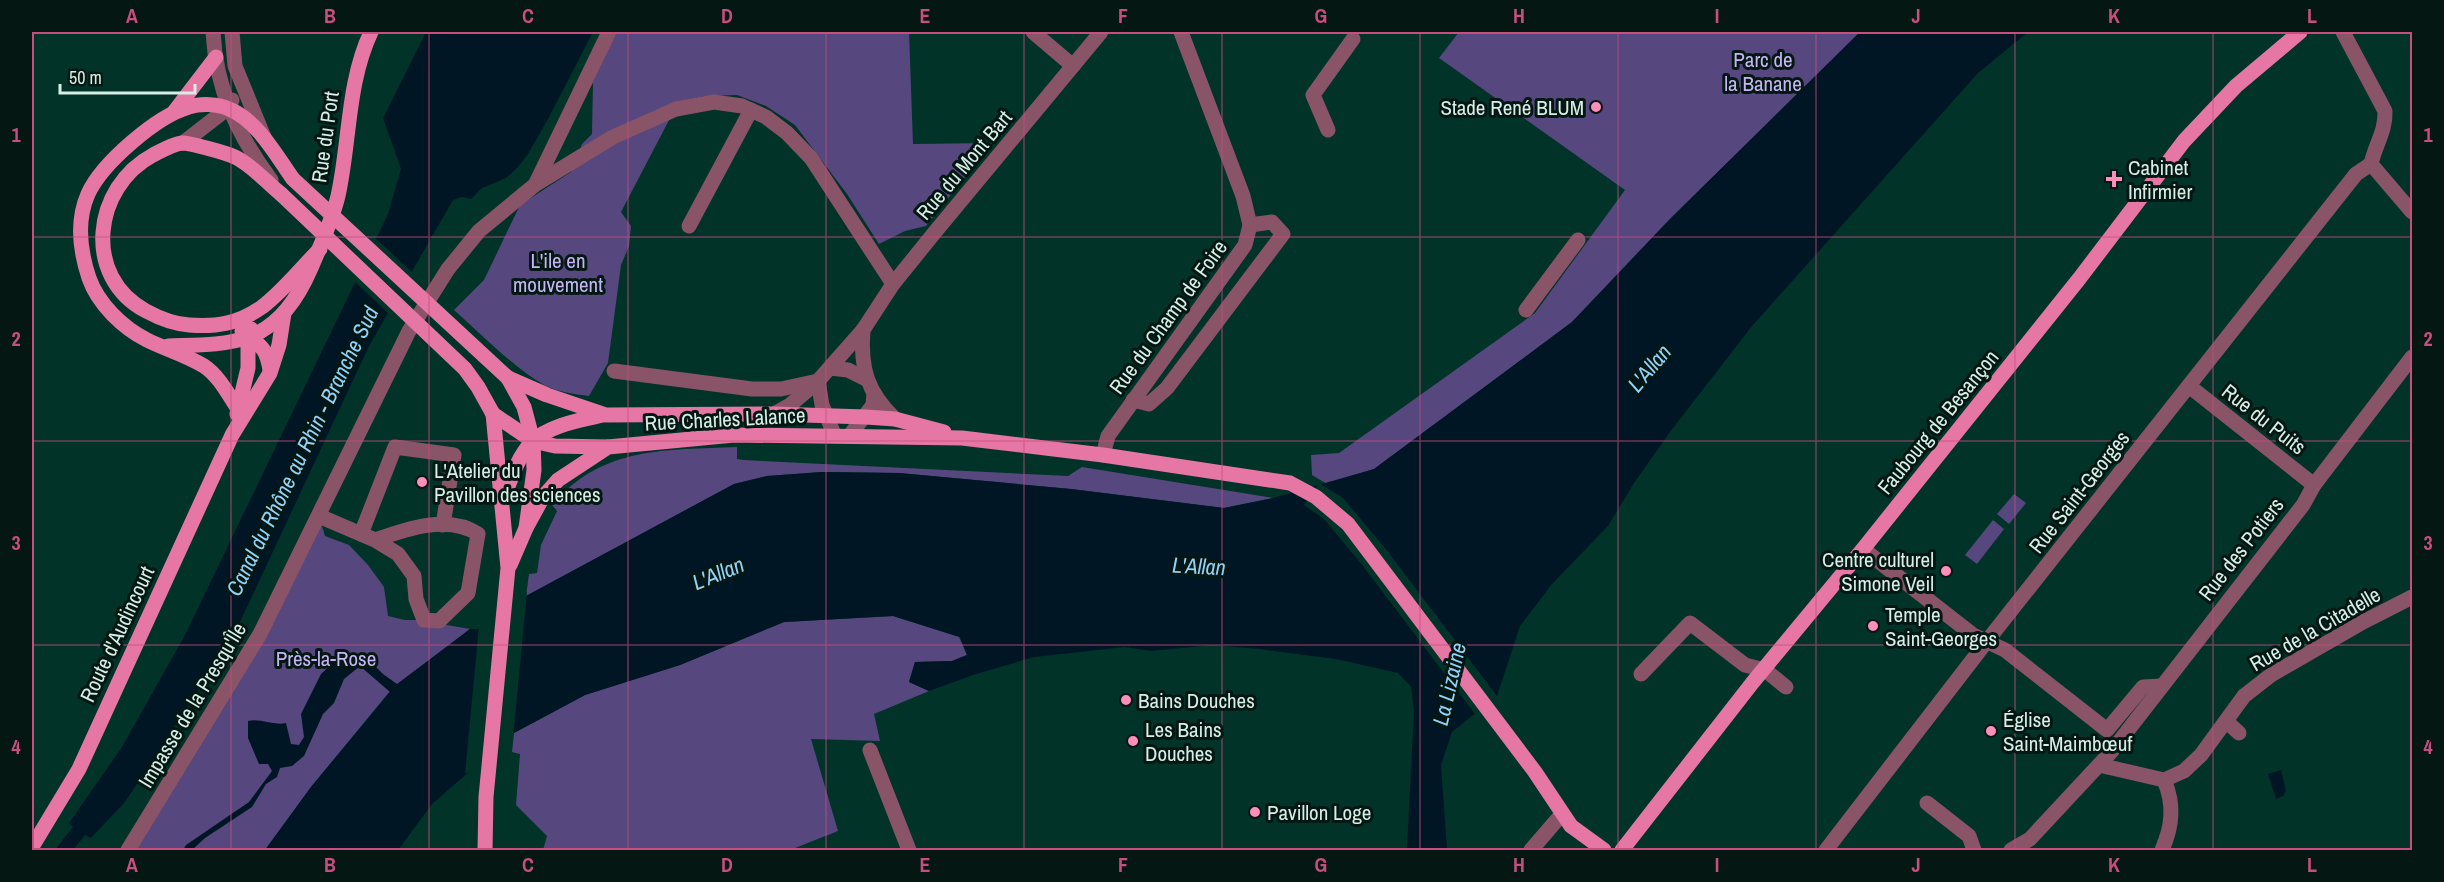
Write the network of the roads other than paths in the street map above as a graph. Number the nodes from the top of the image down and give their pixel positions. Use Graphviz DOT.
graph roads {
  1 [pos="213,32"];
  2 [pos="232,32"];
  3 [pos="371,32"];
  4 [pos="609,32"];
  5 [pos="1033,32"];
  6 [pos="1101,32"];
  7 [pos="1181,32"];
  8 [pos="2300,32"];
  9 [pos="2343,32"];
  10 [pos="1353,39"];
  11 [pos="216,57"];
  12 [pos="235,66"];
  13 [pos="1073,66"];
  14 [pos="228,108"];
  15 [pos="751,110"];
  16 [pos="174,112"];
  17 [pos="1328,130"];
  18 [pos="183,143"];
  19 [pos="267,143"];
  20 [pos="2371,164"];
  21 [pos="536,184"];
  22 [pos="282,194"];
  23 [pos="2412,212"];
  24 [pos="1250,225"];
  25 [pos="689,226"];
  26 [pos="1578,240"];
  27 [pos="320,249"];
  28 [pos="893,284"];
  29 [pos="262,307"];
  30 [pos="1526,310"];
  31 [pos="284,313"];
  32 [pos="232,323"];
  33 [pos="863,330"];
  34 [pos="248,337"];
  35 [pos="164,346"];
  36 [pos="2412,357"];
  37 [pos="830,368"];
  38 [pos="614,371"];
  39 [pos="270,373"];
  40 [pos="508,378"];
  41 [pos="866,379"];
  42 [pos="818,381"];
  43 [pos="2189,386"];
  44 [pos="874,393"];
  45 [pos="1133,400"];
  46 [pos="238,409"];
  47 [pos="493,414"];
  48 [pos="774,414"];
  49 [pos="606,415"];
  50 [pos="826,416"];
  51 [pos="866,417"];
  52 [pos="895,419"];
  53 [pos="232,435"];
  54 [pos="834,435"];
  55 [pos="850,435"];
  56 [pos="963,438"];
  57 [pos="533,441"];
  58 [pos="608,447"];
  59 [pos="1103,455"];
  60 [pos="2314,485"];
  61 [pos="501,503"];
  62 [pos="319,516"];
  63 [pos="443,525"];
  64 [pos="525,528"];
  65 [pos="368,537"];
  66 [pos="1863,549"];
  67 [pos="508,568"];
  68 [pos="2412,597"];
  69 [pos="1987,641"];
  70 [pos="1765,670"];
  71 [pos="1641,674"];
  72 [pos="2162,686"];
  73 [pos="1786,687"];
  74 [pos="2226,722"];
  75 [pos="2239,733"];
  76 [pos="870,750"];
  77 [pos="2099,765"];
  78 [pos="2164,780"];
  79 [pos="1927,803"];
  80 [pos="1562,814"];
  81 [pos="32,847"];
  82 [pos="128,850"];
  83 [pos="486,850"];
  84 [pos="909,850"];
  85 [pos="1531,850"];
  86 [pos="1604,850"];
  87 [pos="1622,850"];
  88 [pos="1826,850"];
  89 [pos="1974,850"];
  90 [pos="2011,850"];
  91 [pos="2162,850"];
  1 -- 11 [label="street"];
  2 -- 12 [label="street"];
  3 -- 27 [label="main road, Rue du Port"];
  4 -- 21 [label="street"];
  5 -- 13 [label="street"];
  6 -- 13 [label="street, Rue du Mont Bart"];
  7 -- 24 [label="street, Rue du Champ de Foire"];
  8 -- 66 [label="main road, Faubourg de Besançon"];
  9 -- 20 [label="street"];
  10 -- 17 [label="street"];
  11 -- 14 [label="street"];
  11 -- 16 [label="main road"];
  12 -- 14 [label="street"];
  12 -- 19 [label="street"];
  13 -- 28 [label="street, Rue du Mont Bart"];
  14 -- 16 [label="main road"];
  14 -- 18 [label="street"];
  14 -- 19 [label="main road"];
  14 -- 22 [label="street"];
  15 -- 21 [label="street, Impasse de la Presqu'Île"];
  15 -- 25 [label="street"];
  15 -- 28 [label="street, Impasse de la Presqu'Île"];
  16 -- 35 [label="main road"];
  18 -- 22 [label="main road"];
  18 -- 32 [label="main road"];
  19 -- 40 [label="main road, bridge"];
  20 -- 23 [label="street"];
  20 -- 43 [label="street, Rue Saint-Georges"];
  21 -- 62 [label="street, Impasse de la Presqu'Île"];
  22 -- 47 [label="main road, bridge"];
  24 -- 45 [label="street, Rue du Champ de Foire"];
  24 -- 45 [label="street"];
  26 -- 30 [label="street"];
  27 -- 29 [label="main road"];
  27 -- 31 [label="main road, Rue du Port"];
  28 -- 33 [label="street, Rue du Mont Bart"];
  29 -- 32 [label="main road"];
  29 -- 34 [label="main road"];
  31 -- 34 [label="main road"];
  31 -- 39 [label="main road"];
  32 -- 34 [label="main road"];
  33 -- 37 [label="street, Rue du Mont Bart"];
  33 -- 41 [label="street"];
  34 -- 35 [label="main road"];
  34 -- 39 [label="main road"];
  34 -- 46 [label="main road"];
  35 -- 46 [label="main road"];
  36 -- 60 [label="street, Rue des Potiers"];
  37 -- 41 [label="street"];
  37 -- 42 [label="street, Rue du Mont Bart"];
  38 -- 42 [label="street"];
  39 -- 53 [label="main road"];
  40 -- 49 [label="main road, Rue Charles Lalance"];
  40 -- 57 [label="main road"];
  41 -- 44 [label="street"];
  42 -- 48 [label="street, Rue du Mont Bart"];
  42 -- 50 [label="street"];
  43 -- 60 [label="street, Rue du Puits"];
  43 -- 69 [label="street, Rue Saint-Georges"];
  44 -- 51 [label="street"];
  44 -- 52 [label="street"];
  45 -- 59 [label="street, Rue du Champ de Foire"];
  46 -- 53 [label="main road"];
  47 -- 57 [label="main road"];
  47 -- 61 [label="main road"];
  48 -- 49 [label="main road, Rue Charles Lalance"];
  48 -- 50 [label="main road, Rue Charles Lalance"];
  49 -- 57 [label="main road"];
  50 -- 51 [label="main road, Rue Charles Lalance"];
  50 -- 54 [label="street"];
  51 -- 52 [label="main road, Rue Charles Lalance"];
  51 -- 55 [label="street"];
  52 -- 56 [label="main road, Rue Charles Lalance"];
  53 -- 81 [label="main road, Route d'Audincourt"];
  54 -- 55 [label="main road, Rue Charles Lalance"];
  54 -- 58 [label="main road, Rue Charles Lalance"];
  55 -- 56 [label="main road, Rue Charles Lalance"];
  56 -- 59 [label="main road, Rue Charles Lalance"];
  57 -- 58 [label="main road"];
  57 -- 61 [label="main road"];
  57 -- 64 [label="main road"];
  58 -- 64 [label="main road, Rue Charles Lalance"];
  59 -- 80 [label="main road, Rue Charles Lalance"];
  60 -- 72 [label="street, Rue des Potiers"];
  61 -- 67 [label="main road"];
  62 -- 65 [label="street"];
  62 -- 82 [label="street, Impasse de la Presqu'Île"];
  63 -- 65 [label="street"];
  63 -- 65 [label="street"];
  63 -- 65 [label="street"];
  64 -- 67 [label="main road"];
  66 -- 69 [label="street"];
  66 -- 70 [label="main road, Faubourg de Besançon"];
  67 -- 83 [label="main road"];
  68 -- 74 [label="street, Rue de la Citadelle"];
  69 -- 72 [label="street"];
  69 -- 88 [label="street, Rue Saint-Georges"];
  70 -- 71 [label="street"];
  70 -- 73 [label="street"];
  70 -- 87 [label="main road, Faubourg de Besançon"];
  72 -- 77 [label="street, Rue des Potiers"];
  74 -- 75 [label="street"];
  74 -- 78 [label="street, Rue de la Citadelle"];
  76 -- 84 [label="street"];
  77 -- 78 [label="street"];
  77 -- 90 [label="street, Rue des Potiers"];
  78 -- 91 [label="street"];
  79 -- 89 [label="street"];
  80 -- 85 [label="street"];
  80 -- 86 [label="main road"];
}
